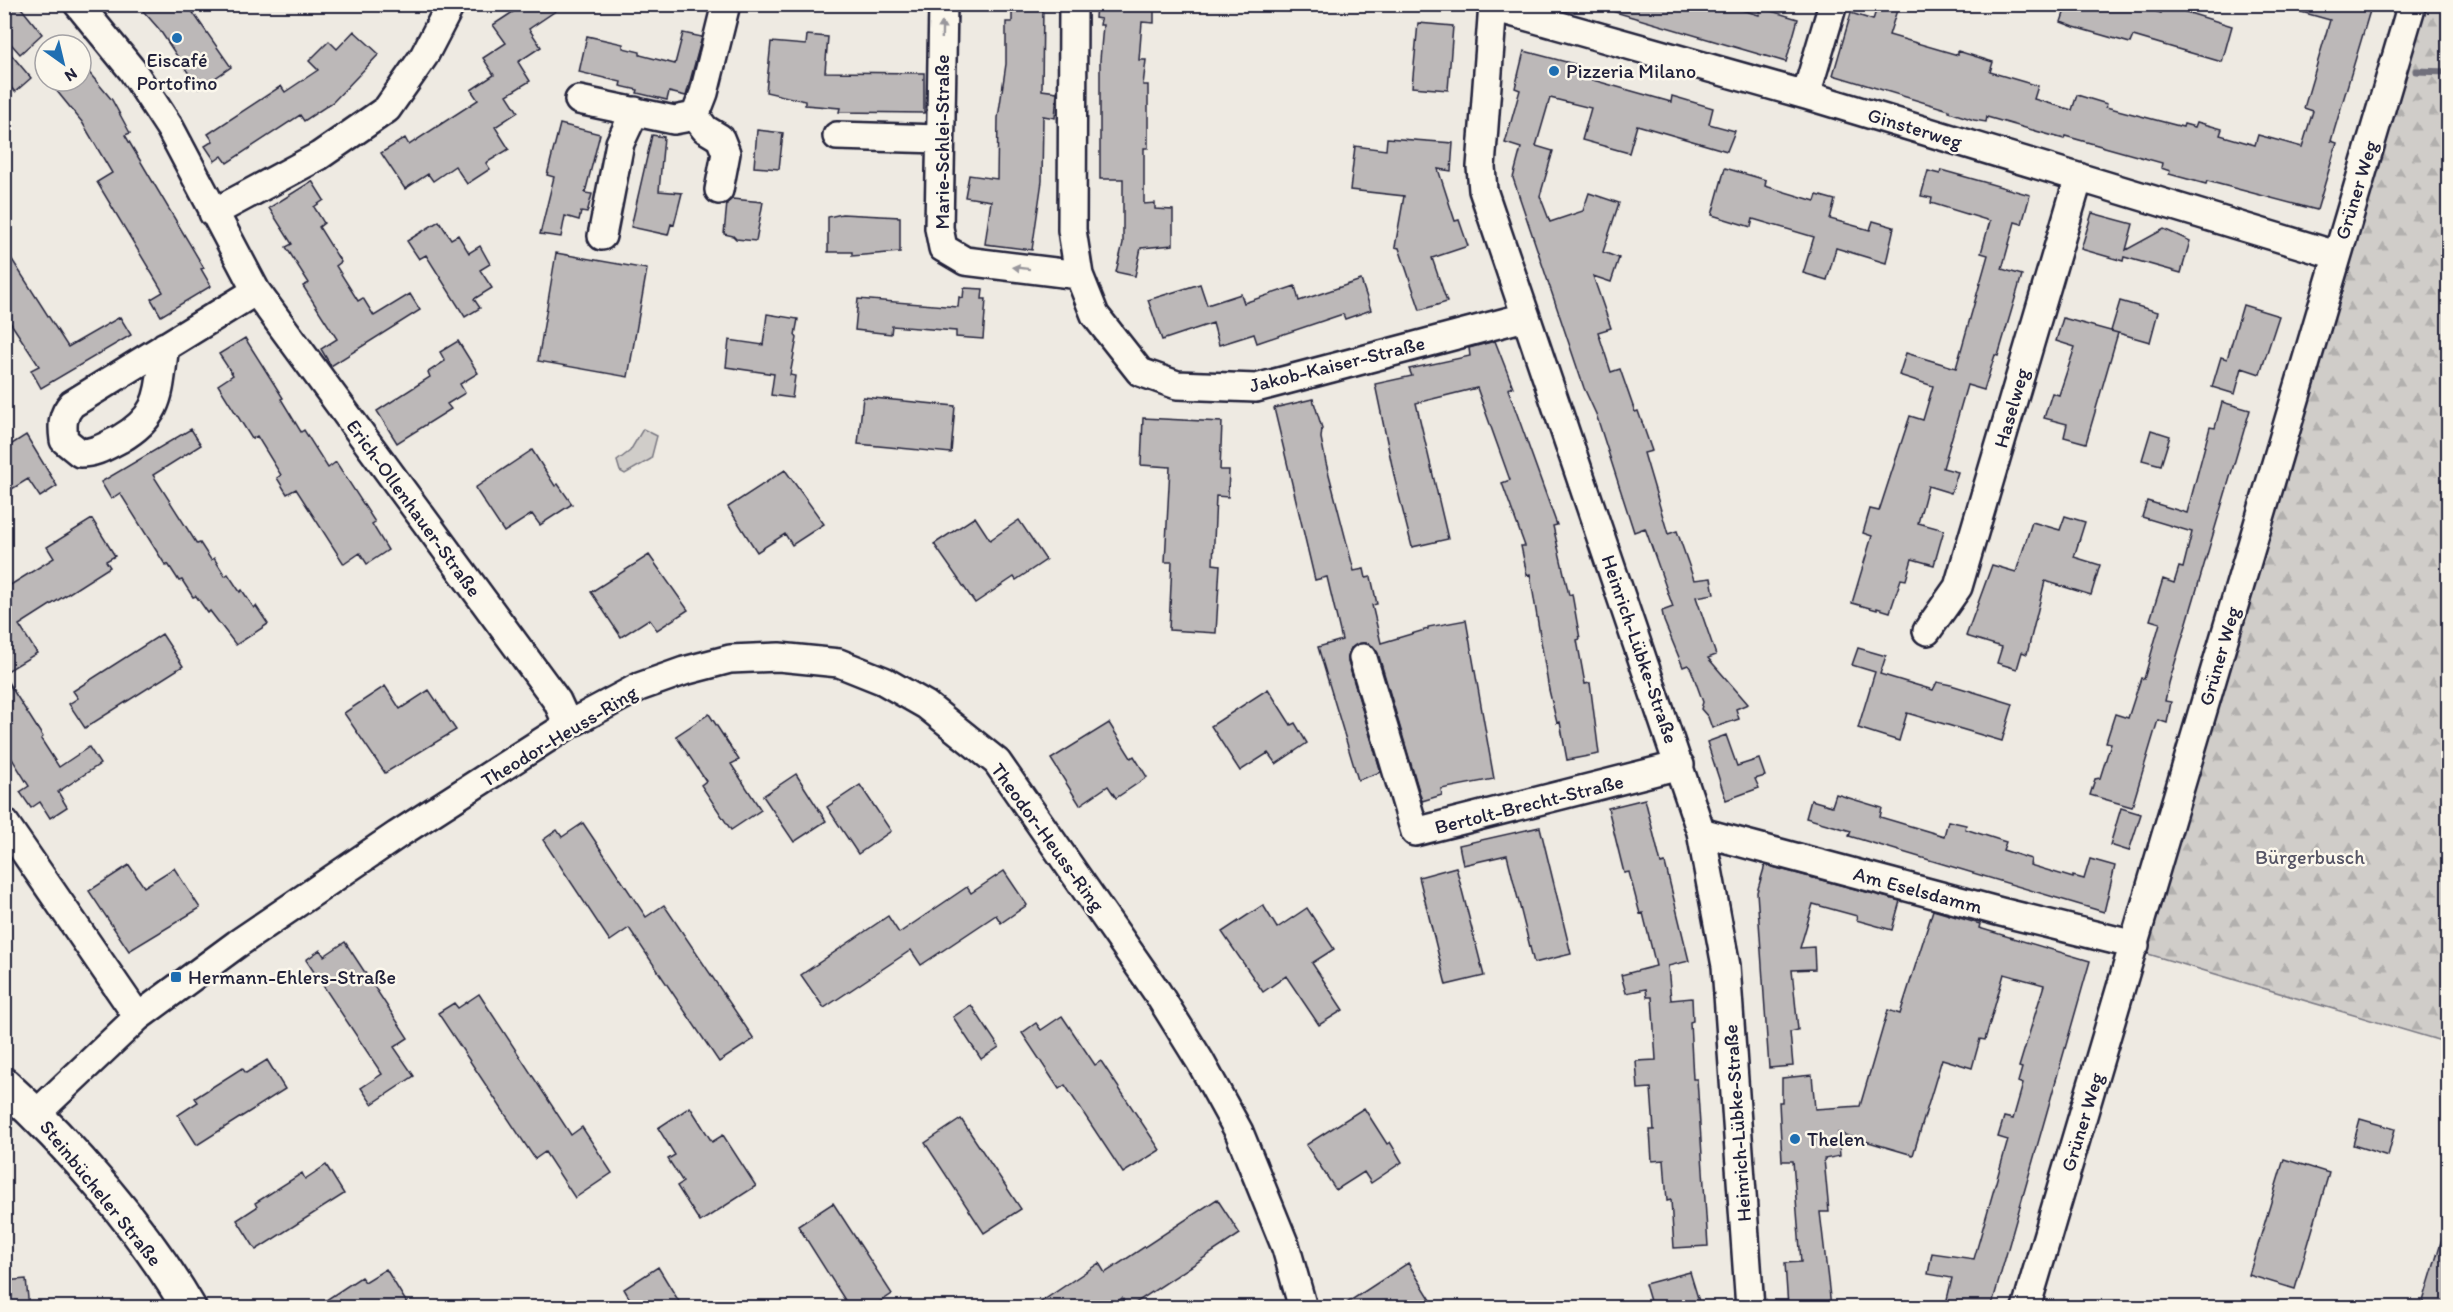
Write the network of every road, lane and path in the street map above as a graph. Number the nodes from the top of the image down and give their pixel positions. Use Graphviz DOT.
graph roads {
  1 [pos="78,4"];
  2 [pos="451,4"];
  3 [pos="726,4"];
  4 [pos="943,4"];
  5 [pos="1073,4"];
  6 [pos="1833,4"];
  7 [pos="2412,4"];
  8 [pos="1493,6"];
  9 [pos="1806,95"];
  10 [pos="579,100"];
  11 [pos="635,111"];
  12 [pos="695,116"];
  13 [pos="837,136"];
  14 [pos="940,139"];
  15 [pos="2079,177"];
  16 [pos="719,190"];
  17 [pos="213,213"];
  18 [pos="602,236"];
  19 [pos="2336,255"];
  20 [pos="1079,275"];
  21 [pos="256,291"];
  22 [pos="1525,317"];
  23 [pos="165,346"];
  24 [pos="1927,631"];
  25 [pos="1363,658"];
  26 [pos="568,725"];
  27 [pos="1680,765"];
  28 [pos="4,822"];
  29 [pos="1701,832"];
  30 [pos="2135,945"];
  31 [pos="138,1017"];
  32 [pos="4,1085"];
  33 [pos="36,1114"];
  34 [pos="189,1308"];
  35 [pos="1303,1308"];
  36 [pos="1750,1308"];
  37 [pos="2026,1308"];
  1 -- 17 [label="street, Erich-Ollenhauer-Straße"];
  2 -- 17 [label="street"];
  3 -- 12 [label="street"];
  14 -- 4 [label="street, Marie-Schlei-Straße, one-way"];
  5 -- 20 [label="street, Jakob-Kaiser-Straße"];
  6 -- 9 [label="street"];
  7 -- 19 [label="street, Grüner Weg"];
  8 -- 9 [label="street, Ginsterweg"];
  8 -- 22 [label="street, Heinrich-Lübke-Straße"];
  9 -- 15 [label="street, Ginsterweg"];
  10 -- 11 [label="street"];
  11 -- 12 [label="street"];
  11 -- 18 [label="street"];
  12 -- 16 [label="street"];
  13 -- 14 [label="street"];
  20 -- 14 [label="street, Marie-Schlei-Straße, one-way"];
  15 -- 19 [label="street, Ginsterweg"];
  15 -- 24 [label="street, Haselweg"];
  17 -- 21 [label="street, Erich-Ollenhauer-Straße"];
  19 -- 30 [label="street, Grüner Weg"];
  20 -- 22 [label="street, Jakob-Kaiser-Straße"];
  21 -- 23 [label="street"];
  21 -- 26 [label="street, Erich-Ollenhauer-Straße"];
  22 -- 27 [label="street, Heinrich-Lübke-Straße"];
  25 -- 27 [label="street, Bertolt-Brecht-Straße"];
  26 -- 31 [label="street, Theodor-Heuss-Ring"];
  26 -- 35 [label="street, Theodor-Heuss-Ring"];
  27 -- 29 [label="street, Heinrich-Lübke-Straße"];
  28 -- 31 [label="street"];
  29 -- 30 [label="street, Am Eselsdamm"];
  29 -- 36 [label="street, Heinrich-Lübke-Straße"];
  30 -- 37 [label="street, Grüner Weg"];
  31 -- 33 [label="street, Theodor-Heuss-Ring"];
  32 -- 33 [label="main road, Steinbücheler Straße"];
  33 -- 34 [label="main road, Steinbücheler Straße"];
}
